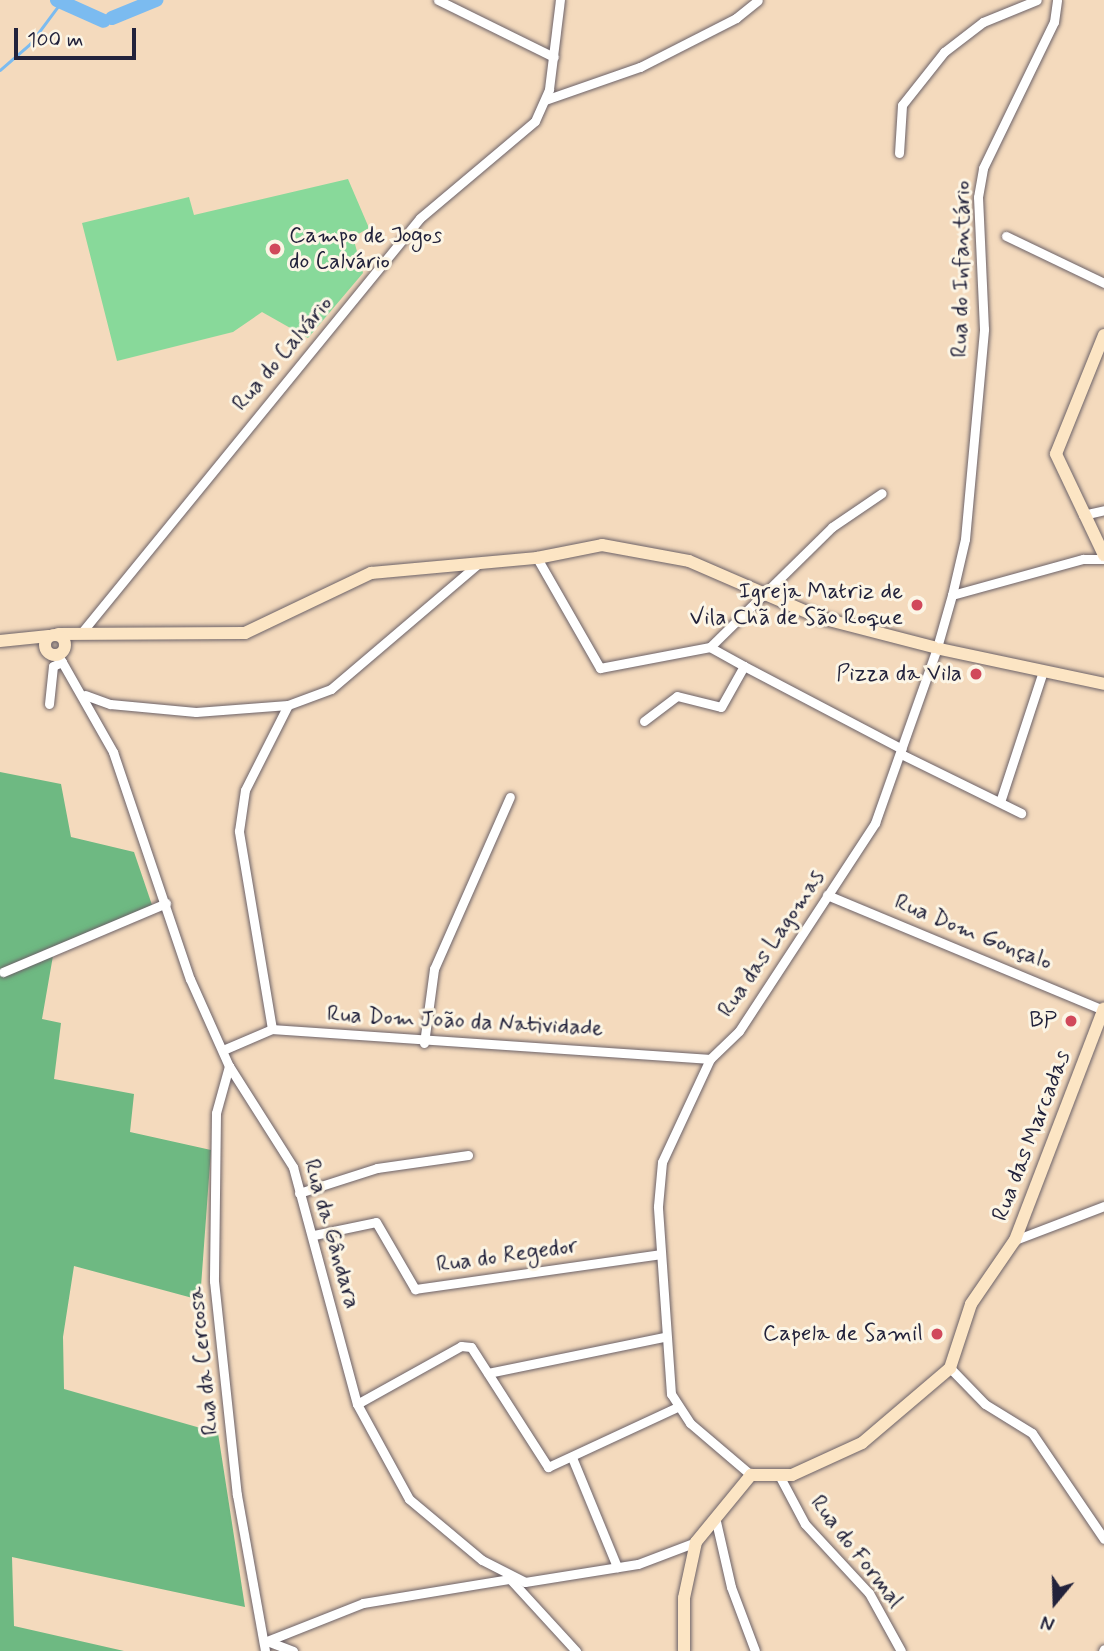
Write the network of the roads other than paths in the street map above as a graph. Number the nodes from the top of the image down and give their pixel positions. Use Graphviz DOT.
graph roads {
  1 [pos="438,0"];
  2 [pos="560,0"];
  3 [pos="758,0"];
  4 [pos="1037,0"];
  5 [pos="1057,0"];
  6 [pos="554,57"];
  7 [pos="545,100"];
  8 [pos="899,153"];
  9 [pos="1006,236"];
  10 [pos="1104,283"];
  11 [pos="1104,335"];
  12 [pos="882,493"];
  13 [pos="1104,510"];
  14 [pos="1083,516"];
  15 [pos="1102,553"];
  16 [pos="537,558"];
  17 [pos="480,563"];
  18 [pos="766,595"];
  19 [pos="953,595"];
  20 [pos="82,632"];
  21 [pos="51,640"];
  22 [pos="0,641"];
  23 [pos="710,647"];
  24 [pos="937,648"];
  25 [pos="62,654"];
  26 [pos="744,666"];
  27 [pos="1043,671"];
  28 [pos="1104,684"];
  29 [pos="85,695"];
  30 [pos="49,704"];
  31 [pos="288,705"];
  32 [pos="644,721"];
  33 [pos="901,752"];
  34 [pos="510,797"];
  35 [pos="1000,802"];
  36 [pos="1021,813"];
  37 [pos="827,895"];
  38 [pos="166,904"];
  39 [pos="3,972"];
  40 [pos="1104,1009"];
  41 [pos="272,1029"];
  42 [pos="1099,1035"];
  43 [pos="424,1043"];
  44 [pos="223,1050"];
  45 [pos="710,1059"];
  46 [pos="229,1066"];
  47 [pos="468,1155"];
  48 [pos="299,1193"];
  49 [pos="1104,1206"];
  50 [pos="314,1235"];
  51 [pos="1015,1240"];
  52 [pos="661,1254"];
  53 [pos="664,1337"];
  54 [pos="950,1368"];
  55 [pos="488,1373"];
  56 [pos="357,1404"];
  57 [pos="677,1407"];
  58 [pos="573,1460"];
  59 [pos="751,1475"];
  60 [pos="780,1477"];
  61 [pos="715,1517"];
  62 [pos="1104,1539"];
  63 [pos="696,1542"];
  64 [pos="617,1567"];
  65 [pos="510,1579"];
  66 [pos="266,1646"];
  67 [pos="293,1651"];
  68 [pos="576,1651"];
  69 [pos="684,1651"];
  70 [pos="755,1651"];
  71 [pos="901,1651"];
  1 -- 6 [label="street"];
  2 -- 6 [label="street, Rua do Calvário"];
  3 -- 7 [label="street"];
  4 -- 8 [label="street"];
  5 -- 19 [label="street, Rua do Infantário"];
  6 -- 7 [label="street, Rua do Calvário"];
  7 -- 20 [label="street, Rua do Calvário"];
  9 -- 10 [label="street"];
  11 -- 14 [label="street"];
  12 -- 18 [label="street"];
  13 -- 14 [label="street"];
  14 -- 15 [label="street"];
  15 -- 19 [label="street"];
  16 -- 17 [label="street"];
  16 -- 18 [label="street"];
  16 -- 23 [label="street"];
  17 -- 20 [label="street"];
  17 -- 31 [label="street"];
  18 -- 23 [label="street"];
  18 -- 24 [label="street"];
  19 -- 24 [label="street, Rua do Infantário"];
  20 -- 21 [label="street"];
  20 -- 25 [label="street"];
  21 -- 22 [label="street"];
  21 -- 25 [label="street"];
  21 -- 25 [label="street"];
  23 -- 26 [label="street"];
  24 -- 27 [label="street"];
  24 -- 33 [label="street, Rua das Lagomas"];
  25 -- 29 [label="street, Rua da Gândara"];
  25 -- 30 [label="street"];
  26 -- 32 [label="street"];
  26 -- 33 [label="street"];
  27 -- 28 [label="street"];
  27 -- 35 [label="street"];
  29 -- 31 [label="street"];
  29 -- 38 [label="street, Rua da Gândara"];
  31 -- 41 [label="street"];
  33 -- 35 [label="street"];
  33 -- 37 [label="street, Rua das Lagomas"];
  34 -- 43 [label="street"];
  35 -- 36 [label="street"];
  37 -- 40 [label="street, Rua Dom Gonçalo"];
  37 -- 45 [label="street, Rua das Lagomas"];
  38 -- 39 [label="street"];
  38 -- 44 [label="street, Rua da Gândara"];
  40 -- 42 [label="street, Rua das Marcadas"];
  41 -- 43 [label="street, Rua Dom João da Natividade"];
  41 -- 44 [label="street, Rua Dom João da Natividade"];
  42 -- 51 [label="street, Rua das Marcadas"];
  43 -- 45 [label="street, Rua Dom João da Natividade"];
  44 -- 46 [label="street, Rua da Gândara"];
  45 -- 52 [label="street, Rua das Lagomas"];
  46 -- 48 [label="street, Rua da Gândara"];
  46 -- 66 [label="street, Rua da Cercosa"];
  47 -- 48 [label="street"];
  48 -- 50 [label="street, Rua da Gândara"];
  49 -- 51 [label="street"];
  50 -- 52 [label="street, Rua do Regedor"];
  50 -- 56 [label="street, Rua da Gândara"];
  51 -- 54 [label="street, Rua das Marcadas"];
  52 -- 53 [label="street, Rua das Lagomas"];
  53 -- 55 [label="street"];
  53 -- 57 [label="street, Rua das Lagomas"];
  54 -- 60 [label="street"];
  54 -- 62 [label="street"];
  55 -- 56 [label="street"];
  55 -- 58 [label="street"];
  56 -- 65 [label="street, Rua da Gândara"];
  57 -- 58 [label="street"];
  57 -- 59 [label="street"];
  58 -- 64 [label="street"];
  59 -- 60 [label="street"];
  59 -- 61 [label="street"];
  60 -- 71 [label="street, Rua do Formal"];
  61 -- 63 [label="street"];
  61 -- 70 [label="street"];
  63 -- 64 [label="street"];
  63 -- 69 [label="street"];
  64 -- 65 [label="street"];
  65 -- 66 [label="street"];
  65 -- 68 [label="street, Rua da Gândara"];
  66 -- 67 [label="street"];
}
